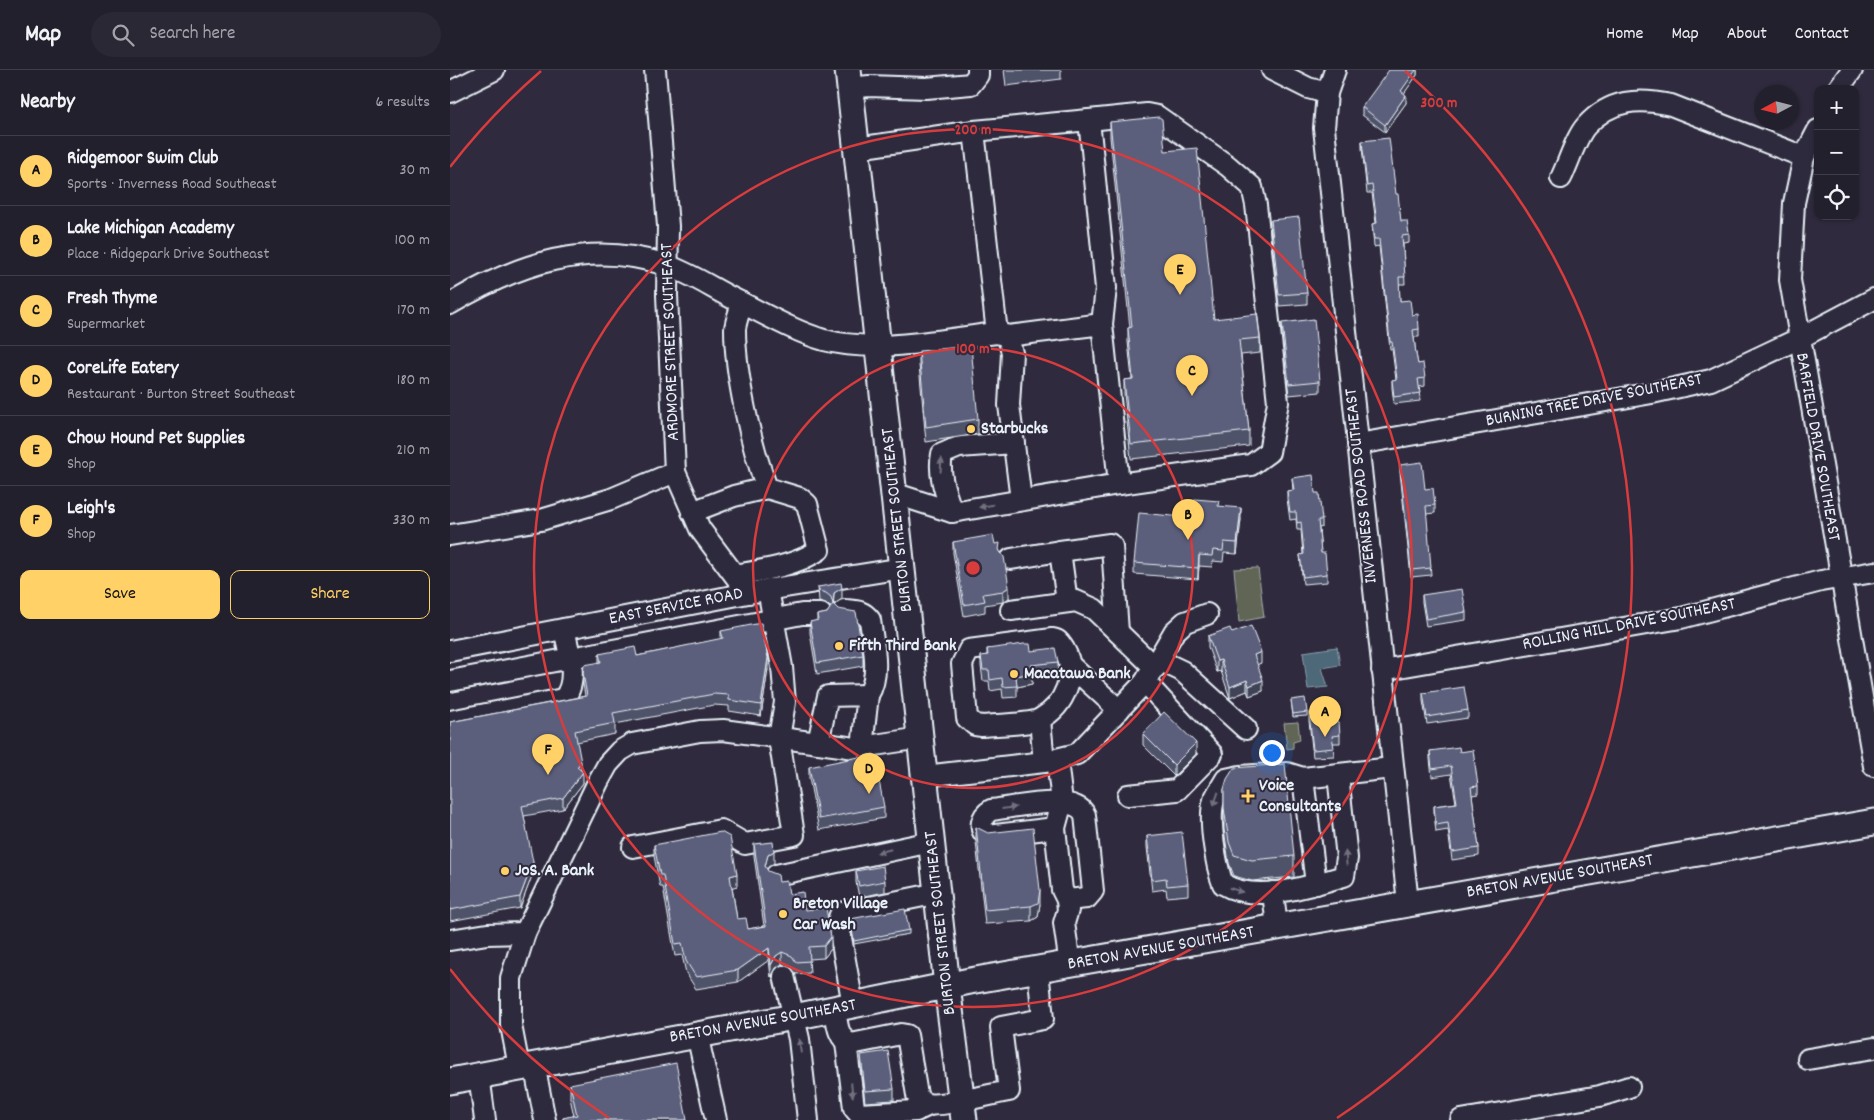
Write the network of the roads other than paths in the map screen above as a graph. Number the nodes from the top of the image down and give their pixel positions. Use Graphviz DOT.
graph roads {
  1 [pos="494,70"];
  2 [pos="656,70"];
  3 [pos="978,70"];
  4 [pos="1272,70"];
  5 [pos="1335,70"];
  6 [pos="1852,70"];
  7 [pos="850,79"];
  8 [pos="934,79"];
  9 [pos="1841,85"];
  10 [pos="450,92"];
  11 [pos="1327,93"];
  12 [pos="1089,120"];
  13 [pos="974,131"];
  14 [pos="1814,138"];
  15 [pos="857,148"];
  16 [pos="1804,157"];
  17 [pos="1561,178"];
  18 [pos="667,266"];
  19 [pos="1874,299"];
  20 [pos="742,302"];
  21 [pos="450,304"];
  22 [pos="1102,324"];
  23 [pos="1002,334"];
  24 [pos="1798,339"];
  25 [pos="879,345"];
  26 [pos="1358,444"];
  27 [pos="1015,450"];
  28 [pos="675,472"];
  29 [pos="1120,484"];
  30 [pos="767,488"];
  31 [pos="896,494"];
  32 [pos="1021,500"];
  33 [pos="692,512"];
  34 [pos="952,512"];
  35 [pos="450,535"];
  36 [pos="1060,551"];
  37 [pos="1011,559"];
  38 [pos="902,568"];
  39 [pos="1874,572"];
  40 [pos="735,575"];
  41 [pos="1840,578"];
  42 [pos="768,589"];
  43 [pos="748,592"];
  44 [pos="1067,602"];
  45 [pos="844,610"];
  46 [pos="1011,610"];
  47 [pos="821,614"];
  48 [pos="1207,614"];
  49 [pos="773,619"];
  50 [pos="564,629"];
  51 [pos="1118,632"];
  52 [pos="450,651"];
  53 [pos="570,659"];
  54 [pos="1070,665"];
  55 [pos="1153,670"];
  56 [pos="1382,670"];
  57 [pos="450,681"];
  58 [pos="868,695"];
  59 [pos="1119,710"];
  60 [pos="1040,720"];
  61 [pos="450,721"];
  62 [pos="1246,729"];
  63 [pos="778,738"];
  64 [pos="921,738"];
  65 [pos="818,743"];
  66 [pos="862,747"];
  67 [pos="1051,761"];
  68 [pos="1874,766"];
  69 [pos="1392,768"];
  70 [pos="1338,775"];
  71 [pos="925,776"];
  72 [pos="1303,778"];
  73 [pos="1128,795"];
  74 [pos="1062,802"];
  75 [pos="1874,822"];
  76 [pos="1055,828"];
  77 [pos="931,842"];
  78 [pos="633,847"];
  79 [pos="776,875"];
  80 [pos="1316,884"];
  81 [pos="1273,892"];
  82 [pos="938,893"];
  83 [pos="1408,903"];
  84 [pos="1068,905"];
  85 [pos="1277,928"];
  86 [pos="525,933"];
  87 [pos="450,940"];
  88 [pos="1076,963"];
  89 [pos="1038,970"];
  90 [pos="784,976"];
  91 [pos="947,986"];
  92 [pos="844,1007"];
  93 [pos="794,1017"];
  94 [pos="697,1034"];
  95 [pos="846,1042"];
  96 [pos="1874,1048"];
  97 [pos="1808,1059"];
  98 [pos="527,1066"];
  99 [pos="479,1075"];
  100 [pos="450,1081"];
  101 [pos="1629,1087"];
  102 [pos="929,1105"];
  103 [pos="963,1110"];
  104 [pos="489,1117"];
  105 [pos="545,1120"];
  106 [pos="716,1120"];
  107 [pos="808,1120"];
  108 [pos="1461,1120"];
  1 -- 10 [label="street"];
  2 -- 18 [label="street, ARDMORE STREET SOUTHEAST"];
  3 -- 8 [label="street"];
  4 -- 11 [label="street"];
  5 -- 11 [label="street, INVERNESS ROAD SOUTHEAST"];
  6 -- 9 [label="street"];
  7 -- 8 [label="street"];
  7 -- 15 [label="main road, BURTON STREET SOUTHEAST"];
  11 -- 26 [label="street, INVERNESS ROAD SOUTHEAST"];
  12 -- 13 [label="street"];
  12 -- 22 [label="street"];
  12 -- 29 [label="street"];
  13 -- 15 [label="street"];
  13 -- 23 [label="street"];
  14 -- 16 [label="street, BARFIELD DRIVE SOUTHEAST"];
  15 -- 25 [label="main road, BURTON STREET SOUTHEAST"];
  16 -- 17 [label="street"];
  16 -- 24 [label="street, BARFIELD DRIVE SOUTHEAST"];
  18 -- 20 [label="street"];
  18 -- 21 [label="street"];
  18 -- 28 [label="street, ARDMORE STREET SOUTHEAST"];
  19 -- 24 [label="street, BURNING TREE DRIVE SOUTHEAST"];
  20 -- 25 [label="street"];
  20 -- 30 [label="street"];
  22 -- 23 [label="street"];
  22 -- 29 [label="street"];
  23 -- 25 [label="street"];
  23 -- 27 [label="street"];
  24 -- 26 [label="street, BURNING TREE DRIVE SOUTHEAST"];
  24 -- 41 [label="street, BARFIELD DRIVE SOUTHEAST"];
  25 -- 31 [label="main road, BURTON STREET SOUTHEAST"];
  26 -- 56 [label="street, INVERNESS ROAD SOUTHEAST"];
  27 -- 32 [label="street"];
  34 -- 27 [label="street, one-way"];
  28 -- 33 [label="street, ARDMORE STREET SOUTHEAST"];
  28 -- 35 [label="street"];
  29 -- 32 [label="street"];
  30 -- 33 [label="street"];
  30 -- 40 [label="street"];
  31 -- 34 [label="street"];
  31 -- 38 [label="main road, BURTON STREET SOUTHEAST"];
  32 -- 34 [label="street, one-way"];
  33 -- 40 [label="street, ARDMORE STREET SOUTHEAST"];
  36 -- 37 [label="street"];
  36 -- 44 [label="street"];
  36 -- 51 [label="street"];
  38 -- 42 [label="street, EAST SERVICE ROAD"];
  38 -- 64 [label="main road, BURTON STREET SOUTHEAST"];
  39 -- 41 [label="street, ROLLING HILL DRIVE SOUTHEAST"];
  40 -- 43 [label="street, ARDMORE STREET SOUTHEAST"];
  41 -- 56 [label="street, ROLLING HILL DRIVE SOUTHEAST"];
  41 -- 68 [label="street, BARFIELD DRIVE SOUTHEAST"];
  42 -- 43 [label="street, EAST SERVICE ROAD"];
  42 -- 49 [label="street"];
  43 -- 50 [label="street, EAST SERVICE ROAD"];
  44 -- 46 [label="street"];
  44 -- 51 [label="street"];
  45 -- 58 [label="street"];
  47 -- 49 [label="street"];
  48 -- 55 [label="street"];
  49 -- 53 [label="street"];
  49 -- 63 [label="street"];
  50 -- 52 [label="street, EAST SERVICE ROAD"];
  50 -- 53 [label="street"];
  51 -- 55 [label="street"];
  53 -- 57 [label="street"];
  53 -- 61 [label="street"];
  54 -- 59 [label="street"];
  54 -- 60 [label="street"];
  54 -- 60 [label="street"];
  55 -- 59 [label="street"];
  55 -- 62 [label="street"];
  55 -- 73 [label="street"];
  56 -- 69 [label="street, INVERNESS ROAD SOUTHEAST"];
  58 -- 65 [label="street"];
  58 -- 66 [label="street"];
  59 -- 67 [label="street"];
  60 -- 67 [label="street"];
  63 -- 65 [label="street"];
  63 -- 78 [label="street"];
  63 -- 86 [label="street"];
  64 -- 66 [label="street"];
  64 -- 71 [label="main road, BURTON STREET SOUTHEAST"];
  65 -- 66 [label="street"];
  67 -- 71 [label="street"];
  67 -- 74 [label="street"];
  69 -- 70 [label="street"];
  69 -- 83 [label="street, INVERNESS ROAD SOUTHEAST"];
  70 -- 72 [label="street"];
  80 -- 70 [label="street, one-way"];
  71 -- 77 [label="main road, BURTON STREET SOUTHEAST"];
  72 -- 80 [label="street"];
  72 -- 81 [label="street, one-way"];
  74 -- 76 [label="street"];
  76 -- 74 [label="street, one-way"];
  74 -- 84 [label="street"];
  75 -- 83 [label="main road, BRETON AVENUE SOUTHEAST"];
  76 -- 84 [label="street"];
  77 -- 79 [label="street, one-way"];
  77 -- 82 [label="main road, BURTON STREET SOUTHEAST"];
  80 -- 81 [label="street"];
  81 -- 85 [label="street"];
  82 -- 91 [label="main road, BURTON STREET SOUTHEAST"];
  82 -- 92 [label="street"];
  83 -- 85 [label="main road, BRETON AVENUE SOUTHEAST"];
  84 -- 88 [label="street"];
  85 -- 88 [label="main road, BRETON AVENUE SOUTHEAST"];
  86 -- 87 [label="street"];
  86 -- 98 [label="street"];
  88 -- 89 [label="main road, BRETON AVENUE SOUTHEAST"];
  89 -- 91 [label="main road, BRETON AVENUE SOUTHEAST"];
  89 -- 103 [label="street"];
  90 -- 93 [label="street"];
  91 -- 92 [label="main road, BRETON AVENUE SOUTHEAST"];
  91 -- 103 [label="main road, BURTON STREET SOUTHEAST"];
  92 -- 93 [label="main road, BRETON AVENUE SOUTHEAST"];
  92 -- 95 [label="street"];
  93 -- 94 [label="main road, BRETON AVENUE SOUTHEAST"];
  107 -- 93 [label="street, one-way"];
  94 -- 98 [label="main road, BRETON AVENUE SOUTHEAST"];
  94 -- 106 [label="street"];
  95 -- 102 [label="street"];
  95 -- 102 [label="street, one-way"];
  96 -- 97 [label="street"];
  98 -- 99 [label="main road, BRETON AVENUE SOUTHEAST"];
  98 -- 105 [label="street"];
  99 -- 100 [label="main road, BRETON AVENUE SOUTHEAST"];
  99 -- 104 [label="street"];
  101 -- 108 [label="street"];
  102 -- 103 [label="street"];
}
